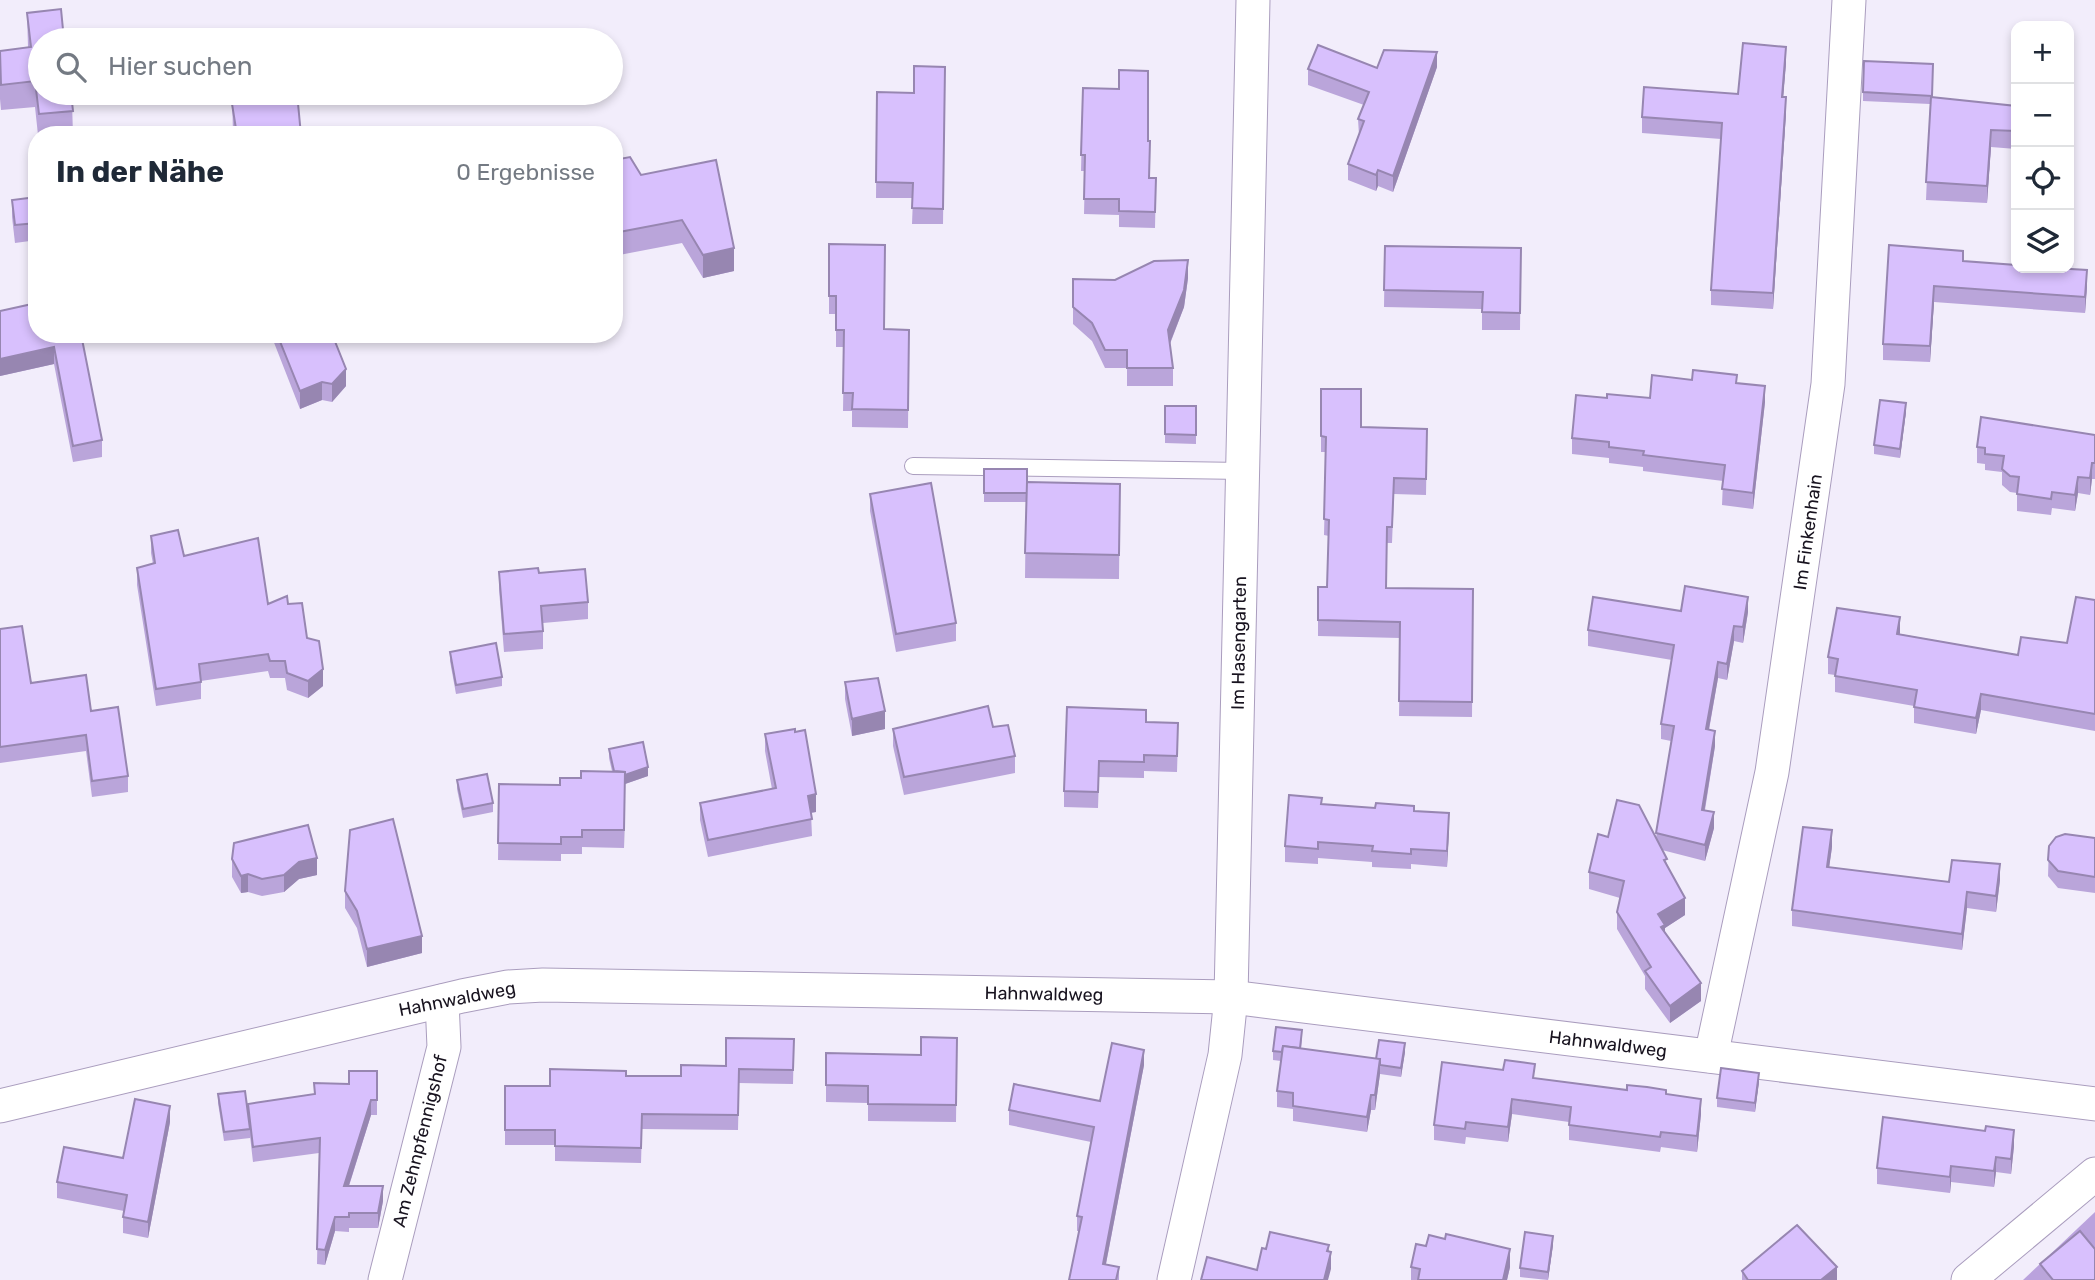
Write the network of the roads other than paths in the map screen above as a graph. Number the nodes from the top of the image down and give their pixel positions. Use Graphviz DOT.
graph roads {
  1 [pos="1254,0"];
  2 [pos="1849,0"];
  3 [pos="913,466"];
  4 [pos="1243,471"];
  5 [pos="1231,997"];
  6 [pos="442,1000"];
  7 [pos="1711,1056"];
  8 [pos="2095,1104"];
  9 [pos="0,1106"];
  10 [pos="2095,1174"];
  11 [pos="384,1280"];
  12 [pos="1174,1280"];
  13 [pos="1968,1280"];
  1 -- 4 [label="street, Im Hasengarten"];
  2 -- 7 [label="street, Im Finkenhain"];
  3 -- 4 [label="lane"];
  4 -- 5 [label="street, Im Hasengarten"];
  5 -- 6 [label="street, Hahnwaldweg"];
  5 -- 7 [label="street, Hahnwaldweg"];
  5 -- 12 [label="street, Im Hasengarten"];
  6 -- 9 [label="street, Hahnwaldweg"];
  6 -- 11 [label="street, Am Zehnpfennigshof"];
  7 -- 8 [label="street, Hahnwaldweg"];
  10 -- 13 [label="street"];
}
